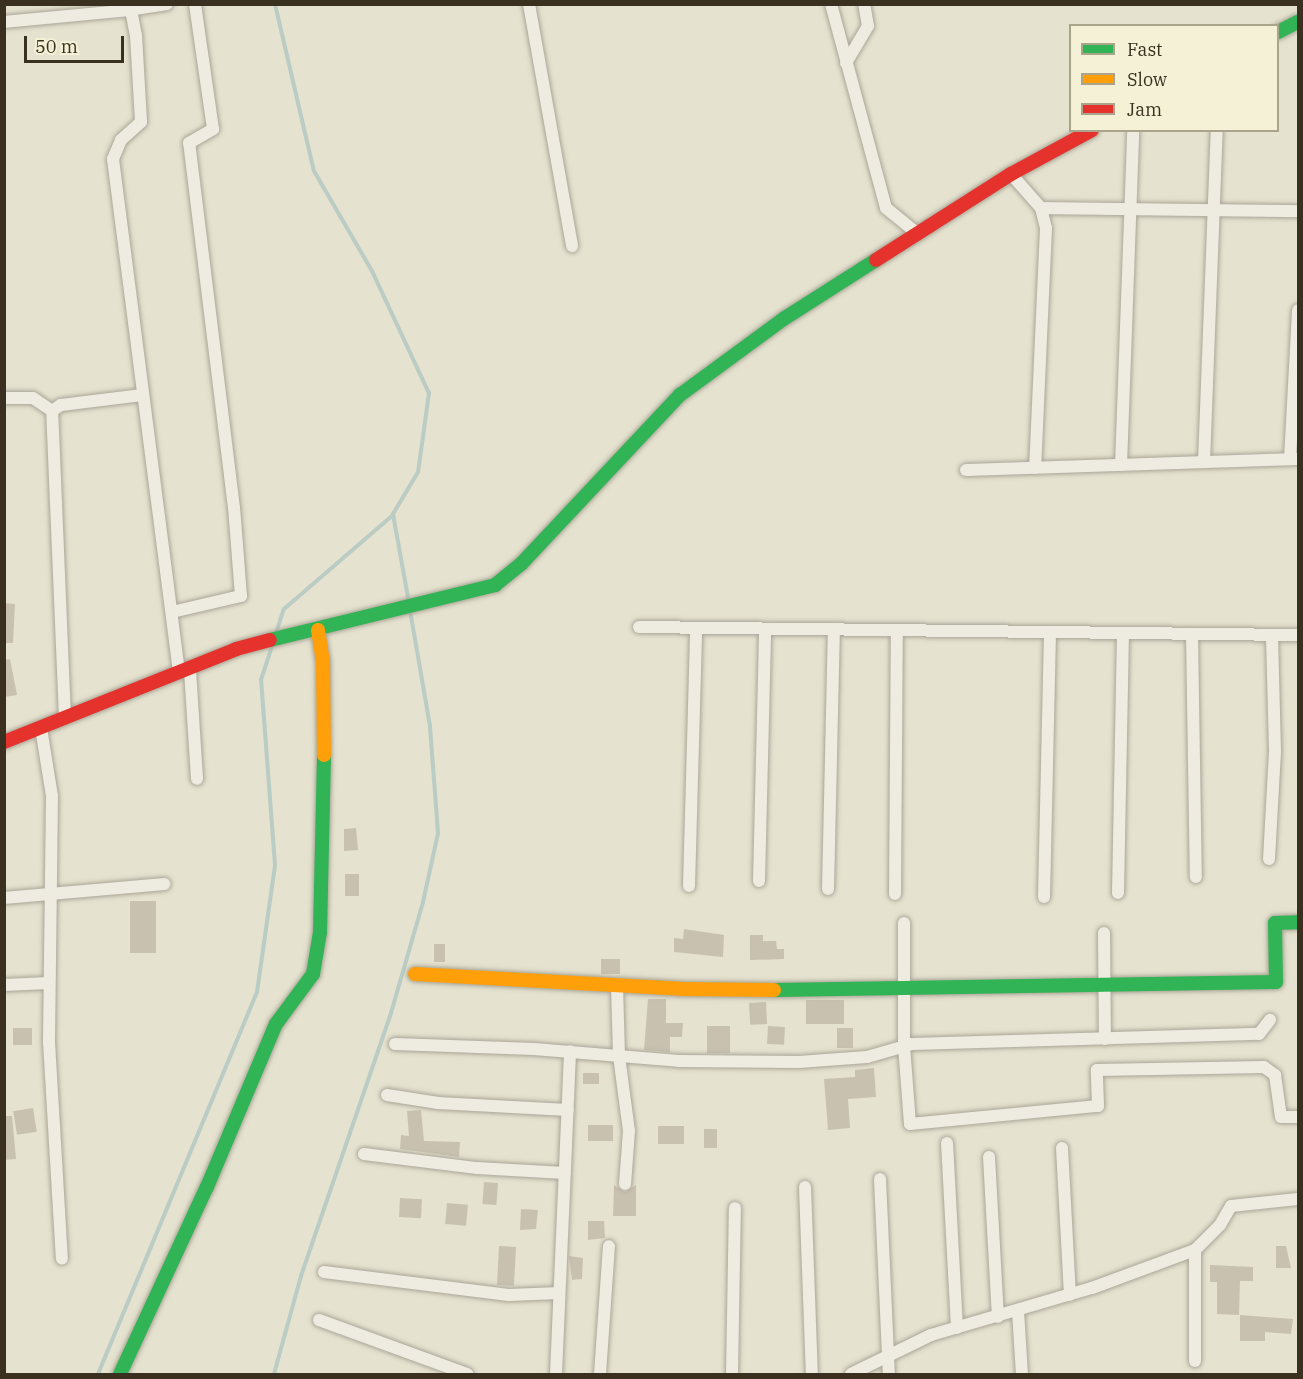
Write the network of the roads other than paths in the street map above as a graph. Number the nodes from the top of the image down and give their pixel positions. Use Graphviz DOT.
graph roads {
  1 [pos="46,4"];
  2 [pos="167,4"];
  3 [pos="195,4"];
  4 [pos="529,4"];
  5 [pos="831,4"];
  6 [pos="864,4"];
  7 [pos="131,10"];
  8 [pos="47,18"];
  9 [pos="4,22"];
  10 [pos="1299,22"];
  11 [pos="1279,32"];
  12 [pos="846,63"];
  13 [pos="1088,132"];
  14 [pos="1133,132"];
  15 [pos="1217,132"];
  16 [pos="1011,174"];
  17 [pos="1041,208"];
  18 [pos="1130,208"];
  19 [pos="1214,210"];
  20 [pos="1299,211"];
  21 [pos="918,234"];
  22 [pos="572,246"];
  23 [pos="1299,310"];
  24 [pos="142,395"];
  25 [pos="4,398"];
  26 [pos="52,411"];
  27 [pos="1294,459"];
  28 [pos="1204,462"];
  29 [pos="1121,465"];
  30 [pos="1035,468"];
  31 [pos="966,470"];
  32 [pos="171,612"];
  33 [pos="639,627"];
  34 [pos="696,628"];
  35 [pos="765,629"];
  36 [pos="834,629"];
  37 [pos="318,630"];
  38 [pos="897,630"];
  39 [pos="1050,632"];
  40 [pos="1123,633"];
  41 [pos="1192,634"];
  42 [pos="1272,635"];
  43 [pos="1299,635"];
  44 [pos="185,671"];
  45 [pos="65,718"];
  46 [pos="41,728"];
  47 [pos="4,742"];
  48 [pos="197,779"];
  49 [pos="1269,859"];
  50 [pos="1196,877"];
  51 [pos="759,881"];
  52 [pos="164,884"];
  53 [pos="689,886"];
  54 [pos="828,889"];
  55 [pos="53,892"];
  56 [pos="1118,893"];
  57 [pos="896,894"];
  58 [pos="1044,897"];
  59 [pos="4,898"];
  60 [pos="1299,922"];
  61 [pos="904,923"];
  62 [pos="1104,933"];
  63 [pos="415,974"];
  64 [pos="48,983"];
  65 [pos="4,985"];
  66 [pos="617,985"];
  67 [pos="1104,988"];
  68 [pos="904,990"];
  69 [pos="1270,1020"];
  70 [pos="1105,1038"];
  71 [pos="395,1044"];
  72 [pos="904,1046"];
  73 [pos="570,1051"];
  74 [pos="619,1056"];
  75 [pos="387,1095"];
  76 [pos="568,1110"];
  77 [pos="1299,1117"];
  78 [pos="947,1143"];
  79 [pos="1062,1148"];
  80 [pos="364,1154"];
  81 [pos="988,1157"];
  82 [pos="565,1173"];
  83 [pos="880,1179"];
  84 [pos="625,1184"];
  85 [pos="805,1186"];
  86 [pos="1299,1199"];
  87 [pos="735,1208"];
  88 [pos="609,1246"];
  89 [pos="1195,1250"];
  90 [pos="62,1259"];
  91 [pos="324,1272"];
  92 [pos="559,1293"];
  93 [pos="1070,1295"];
  94 [pos="1018,1311"];
  95 [pos="998,1317"];
  96 [pos="319,1320"];
  97 [pos="957,1328"];
  98 [pos="888,1354"];
  99 [pos="1195,1361"];
  100 [pos="120,1374"];
  101 [pos="467,1374"];
  102 [pos="555,1374"];
  103 [pos="600,1374"];
  104 [pos="732,1374"];
  105 [pos="812,1374"];
  106 [pos="851,1374"];
  107 [pos="889,1374"];
  108 [pos="1022,1374"];
  1 -- 8 [label="street"];
  2 -- 7 [label="street"];
  3 -- 32 [label="street"];
  4 -- 22 [label="street"];
  5 -- 12 [label="street"];
  6 -- 12 [label="street"];
  7 -- 8 [label="street"];
  7 -- 24 [label="street"];
  8 -- 9 [label="street"];
  10 -- 11 [label="street"];
  12 -- 21 [label="street"];
  13 -- 16 [label="street"];
  14 -- 18 [label="street"];
  15 -- 19 [label="street"];
  16 -- 17 [label="street"];
  16 -- 21 [label="street"];
  17 -- 18 [label="street"];
  17 -- 30 [label="street"];
  18 -- 19 [label="street"];
  18 -- 29 [label="street"];
  19 -- 20 [label="street"];
  19 -- 28 [label="street"];
  21 -- 37 [label="street"];
  23 -- 27 [label="street"];
  24 -- 26 [label="street"];
  24 -- 32 [label="street"];
  25 -- 26 [label="street"];
  26 -- 45 [label="street"];
  27 -- 28 [label="street"];
  28 -- 29 [label="street"];
  29 -- 30 [label="street"];
  30 -- 31 [label="street"];
  32 -- 44 [label="street"];
  33 -- 34 [label="street"];
  34 -- 35 [label="street"];
  34 -- 53 [label="street"];
  35 -- 36 [label="street"];
  35 -- 51 [label="street"];
  36 -- 38 [label="street"];
  36 -- 54 [label="street"];
  37 -- 44 [label="street"];
  37 -- 100 [label="street"];
  38 -- 39 [label="street"];
  38 -- 57 [label="street"];
  39 -- 40 [label="street"];
  39 -- 58 [label="street"];
  40 -- 41 [label="street"];
  40 -- 56 [label="street"];
  41 -- 42 [label="street"];
  41 -- 50 [label="street"];
  42 -- 43 [label="street"];
  42 -- 49 [label="street"];
  44 -- 45 [label="street"];
  44 -- 48 [label="street"];
  45 -- 46 [label="street"];
  46 -- 47 [label="street"];
  46 -- 55 [label="street"];
  52 -- 55 [label="street"];
  55 -- 59 [label="street"];
  55 -- 64 [label="street"];
  60 -- 67 [label="street"];
  61 -- 68 [label="street"];
  62 -- 67 [label="street"];
  63 -- 66 [label="street"];
  64 -- 65 [label="street"];
  64 -- 90 [label="street"];
  66 -- 68 [label="street"];
  66 -- 74 [label="street"];
  67 -- 68 [label="street"];
  67 -- 70 [label="street"];
  68 -- 72 [label="street"];
  69 -- 70 [label="street"];
  70 -- 72 [label="street"];
  71 -- 73 [label="street"];
  72 -- 74 [label="street"];
  72 -- 77 [label="street"];
  73 -- 74 [label="street"];
  73 -- 76 [label="street"];
  74 -- 84 [label="street"];
  75 -- 76 [label="street"];
  76 -- 82 [label="street"];
  78 -- 97 [label="street"];
  79 -- 93 [label="street"];
  80 -- 82 [label="street"];
  81 -- 95 [label="street"];
  82 -- 92 [label="street"];
  83 -- 98 [label="street"];
  85 -- 105 [label="street"];
  86 -- 89 [label="street"];
  87 -- 104 [label="street"];
  88 -- 103 [label="street"];
  89 -- 93 [label="street"];
  89 -- 99 [label="street"];
  91 -- 92 [label="street"];
  92 -- 102 [label="street"];
  93 -- 94 [label="street"];
  94 -- 95 [label="street"];
  94 -- 108 [label="street"];
  95 -- 97 [label="street"];
  96 -- 101 [label="street"];
  97 -- 98 [label="street"];
  98 -- 106 [label="street"];
  98 -- 107 [label="street"];
}
